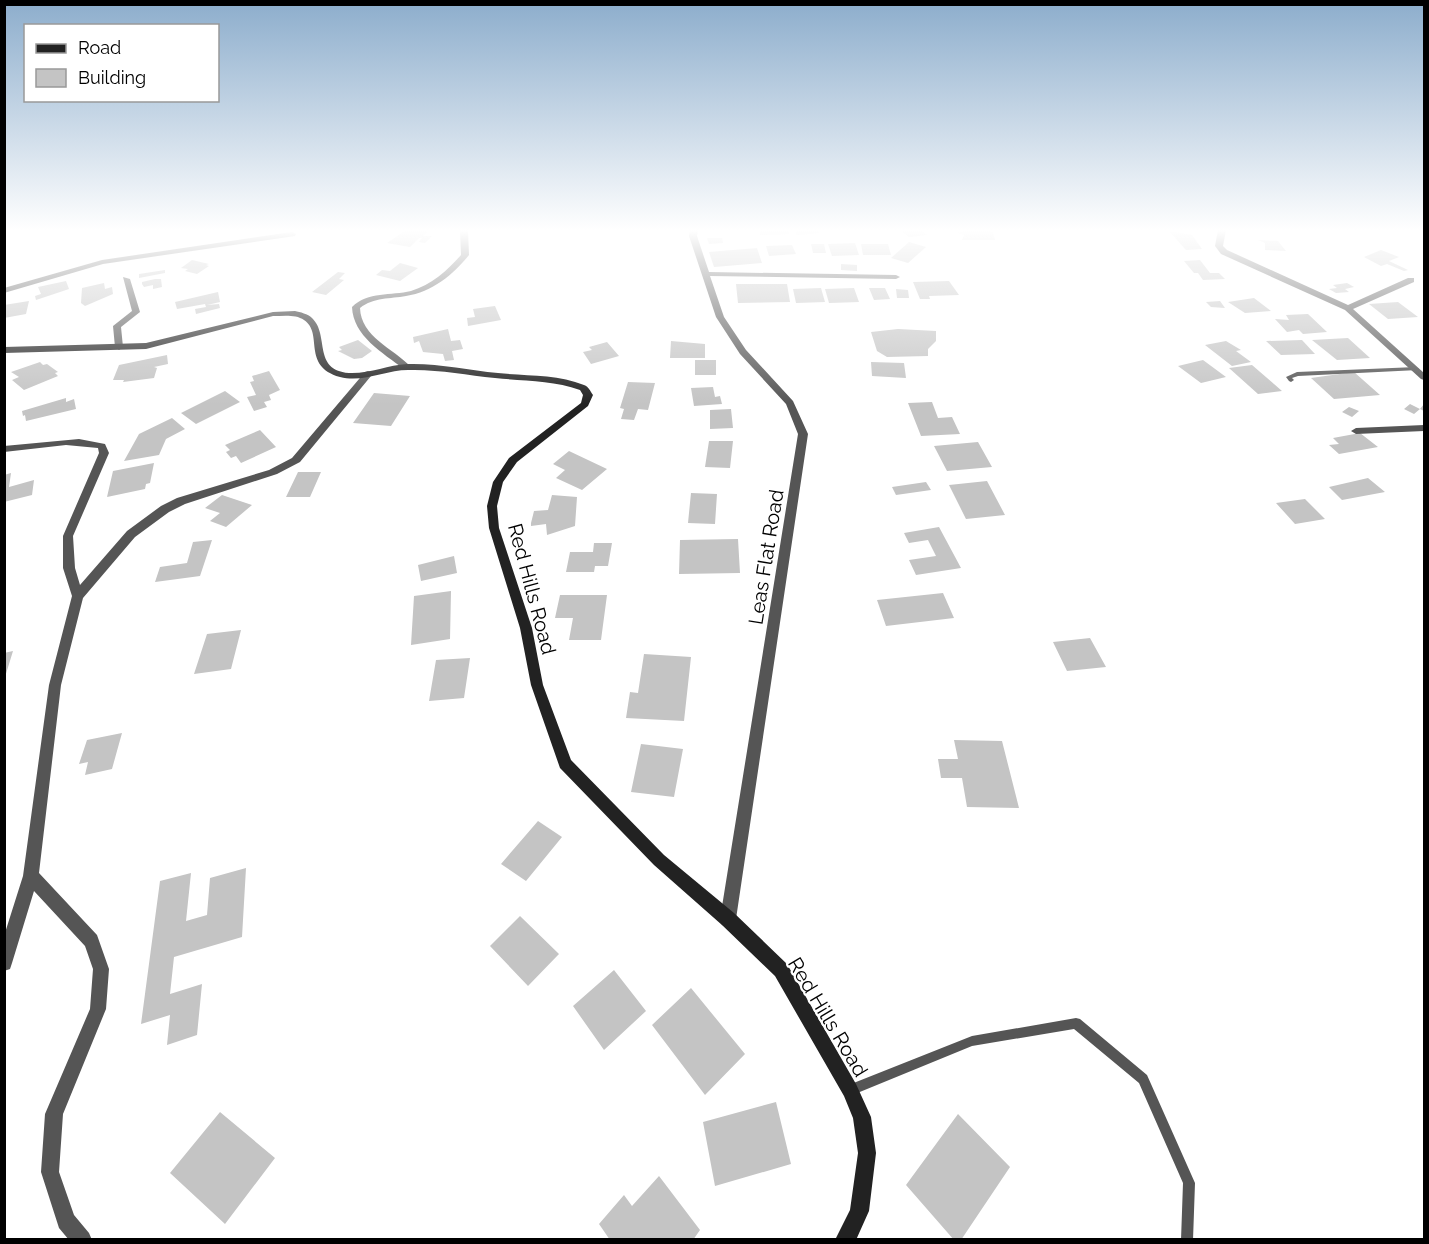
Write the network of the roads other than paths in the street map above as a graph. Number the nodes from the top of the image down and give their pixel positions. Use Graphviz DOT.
graph roads {
  1 [pos="129,288"];
  2 [pos="422,288"];
  3 [pos="710,288"];
  4 [pos="1304,288"];
  5 [pos="1394,288"];
  6 [pos="1348,308"];
  7 [pos="119,347"];
  8 [pos="4,350"];
  9 [pos="407,367"];
  10 [pos="1416,369"];
  11 [pos="368,374"];
  12 [pos="1425,377"];
  13 [pos="1291,380"];
  14 [pos="1425,428"];
  15 [pos="1356,431"];
  16 [pos="4,449"];
  17 [pos="78,596"];
  18 [pos="31,876"];
  19 [pos="728,919"];
  20 [pos="4,963"];
  21 [pos="850,1090"];
  22 [pos="82,1239"];
  23 [pos="845,1239"];
  24 [pos="1187,1239"];
  1 -- 7 [label="street"];
  2 -- 9 [label="street"];
  3 -- 19 [label="street, Leas Flat Road"];
  4 -- 6 [label="street"];
  5 -- 6 [label="street"];
  6 -- 10 [label="street"];
  7 -- 8 [label="main road, Red Hills Road"];
  7 -- 11 [label="main road, Red Hills Road"];
  9 -- 11 [label="main road, Red Hills Road"];
  9 -- 19 [label="main road, Red Hills Road"];
  10 -- 12 [label="street"];
  10 -- 13 [label="lane"];
  11 -- 17 [label="street"];
  14 -- 15 [label="street"];
  16 -- 17 [label="street"];
  17 -- 18 [label="street"];
  18 -- 20 [label="street"];
  18 -- 22 [label="street"];
  19 -- 21 [label="main road, Red Hills Road"];
  21 -- 23 [label="main road, Red Hills Road"];
  21 -- 24 [label="lane"];
}
